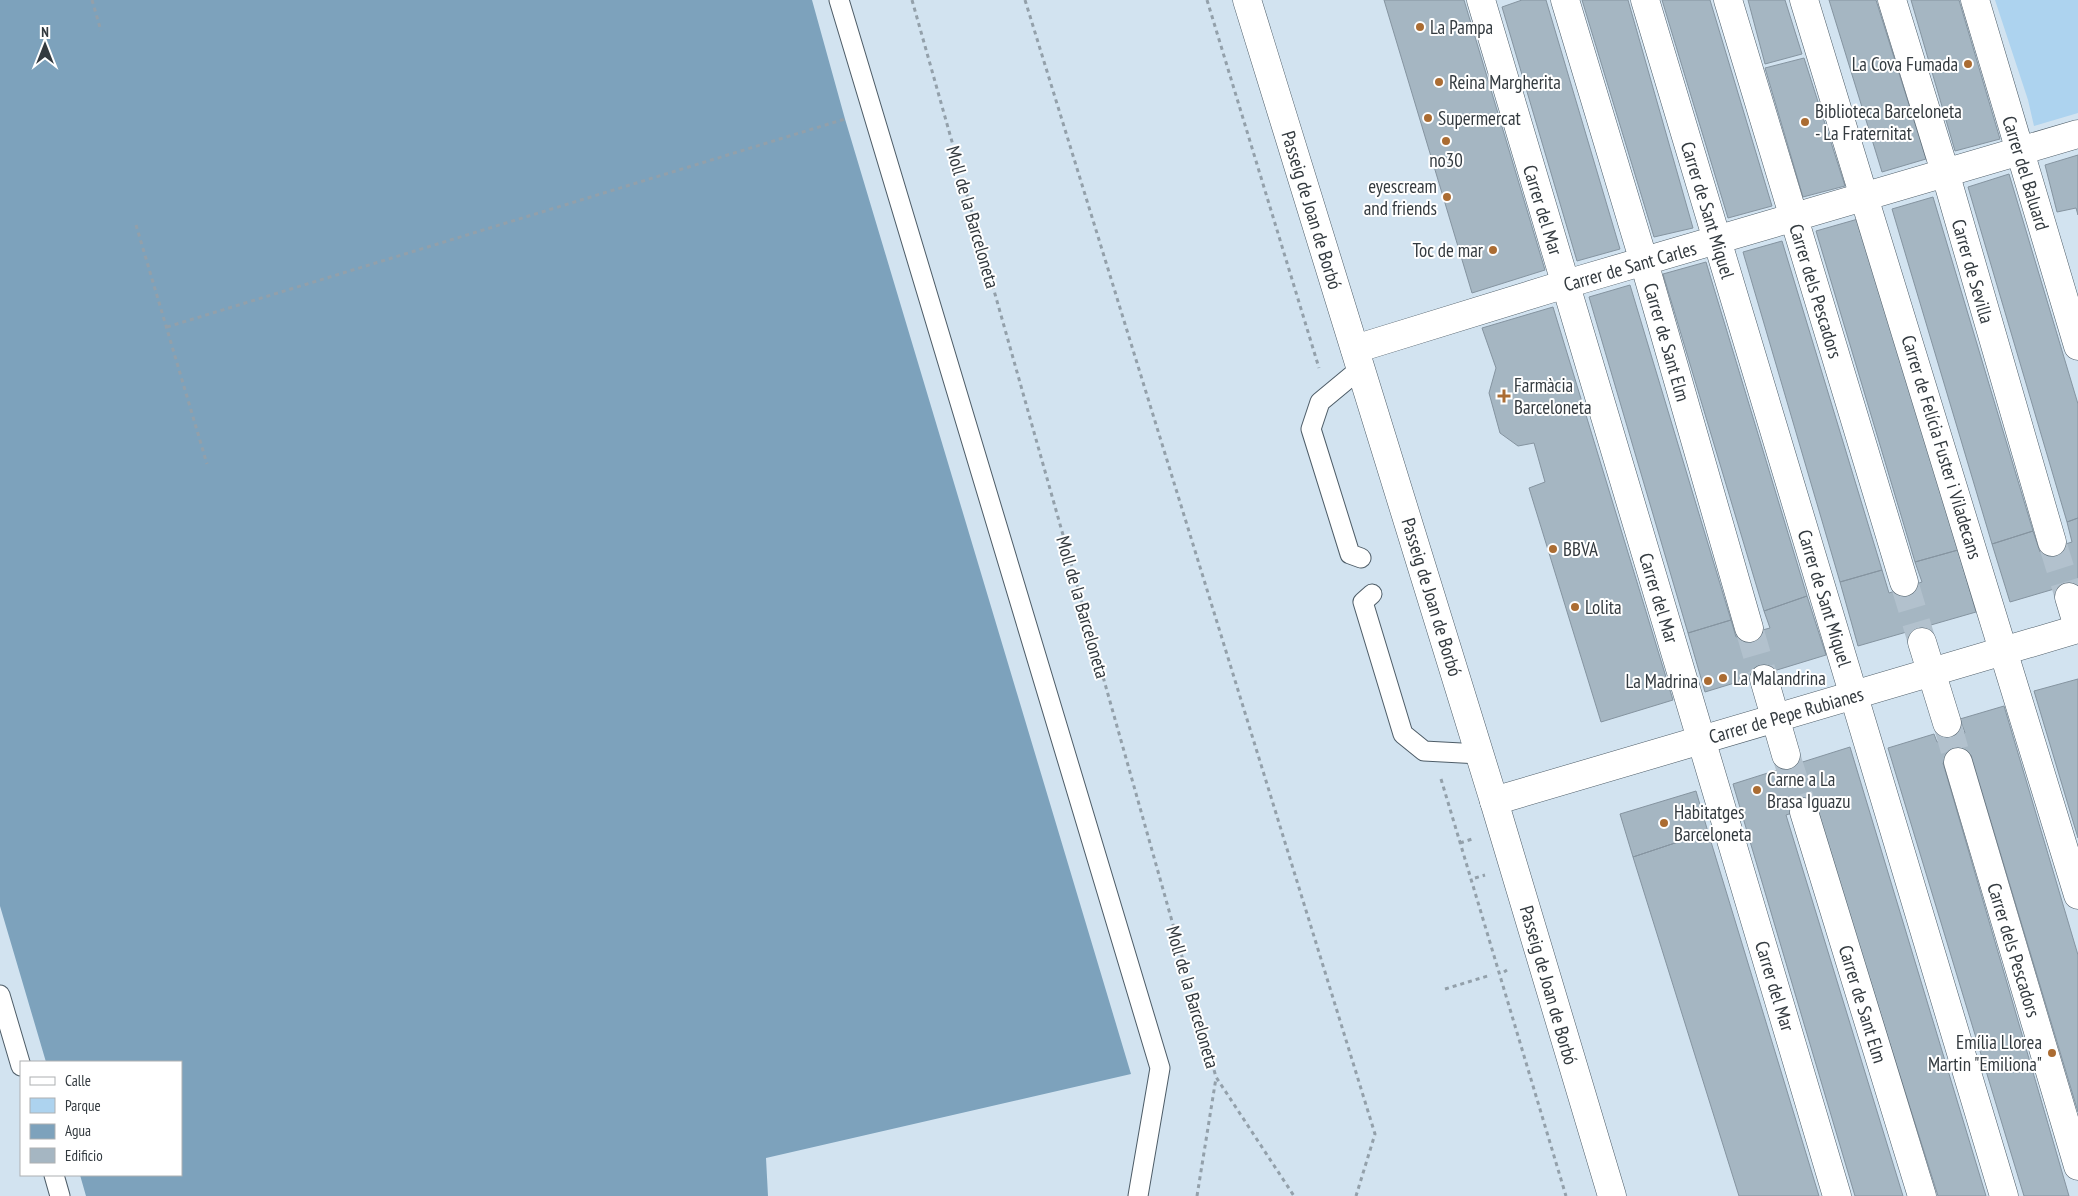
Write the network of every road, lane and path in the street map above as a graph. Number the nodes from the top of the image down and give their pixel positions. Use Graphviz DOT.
graph roads {
  1 [pos="92,0"];
  2 [pos="839,0"];
  3 [pos="912,0"];
  4 [pos="1025,0"];
  5 [pos="1247,0"];
  6 [pos="1481,0"];
  7 [pos="1565,0"];
  8 [pos="1645,0"];
  9 [pos="1728,0"];
  10 [pos="1804,0"];
  11 [pos="1892,0"];
  12 [pos="1975,0"];
  13 [pos="102,31"];
  14 [pos="845,119"];
  15 [pos="2078,134"];
  16 [pos="2020,151"];
  17 [pos="1945,172"];
  18 [pos="1864,197"];
  19 [pos="1794,217"];
  20 [pos="136,225"];
  21 [pos="1717,240"];
  22 [pos="1644,262"];
  23 [pos="1566,284"];
  24 [pos="167,327"];
  25 [pos="2078,346"];
  26 [pos="1358,358"];
  27 [pos="207,464"];
  28 [pos="2052,542"];
  29 [pos="1361,558"];
  30 [pos="1904,582"];
  31 [pos="1372,594"];
  32 [pos="2069,597"];
  33 [pos="1749,628"];
  34 [pos="2078,628"];
  35 [pos="1922,642"];
  36 [pos="2005,651"];
  37 [pos="1931,673"];
  38 [pos="1764,679"];
  39 [pos="1854,695"];
  40 [pos="1775,719"];
  41 [pos="1947,723"];
  42 [pos="1702,740"];
  43 [pos="1480,754"];
  44 [pos="1786,755"];
  45 [pos="1958,762"];
  46 [pos="1494,801"];
  47 [pos="1804,812"];
  48 [pos="1472,839"];
  49 [pos="1460,843"];
  50 [pos="1485,875"];
  51 [pos="1475,878"];
  52 [pos="2078,896"];
  53 [pos="1478,901"];
  54 [pos="1491,975"];
  55 [pos="1446,989"];
  56 [pos="0,995"];
  57 [pos="20,1063"];
  58 [pos="1216,1077"];
  59 [pos="2078,1166"];
  60 [pos="54,1176"];
  61 [pos="60,1196"];
  62 [pos="1138,1196"];
  63 [pos="1197,1196"];
  64 [pos="1294,1196"];
  65 [pos="1356,1196"];
  66 [pos="1566,1196"];
  67 [pos="1612,1196"];
  68 [pos="1838,1196"];
  69 [pos="1922,1196"];
  70 [pos="2004,1196"];
  1 -- 13 [label="path"];
  2 -- 62 [label="lane"];
  3 -- 58 [label="path, Moll de la Barceloneta"];
  4 -- 65 [label="path"];
  5 -- 26 [label="street, Passeig de Joan de Borbó"];
  6 -- 23 [label="street, Carrer del Mar"];
  7 -- 22 [label="street, Carrer de Sant Elm"];
  8 -- 21 [label="street, Carrer de Sant Miquel"];
  9 -- 19 [label="street, Carrer dels Pescadors"];
  10 -- 18 [label="street, Carrer de Felícia Fuster i Viladecans"];
  11 -- 17 [label="street, Carrer de Sevilla"];
  12 -- 16 [label="street, Carrer del Baluard"];
  14 -- 24 [label="path"];
  15 -- 16 [label="street, Carrer de Sant Carles"];
  16 -- 17 [label="street, Carrer de Sant Carles"];
  16 -- 25 [label="street, Carrer del Baluard"];
  17 -- 18 [label="street, Carrer de Sant Carles"];
  17 -- 28 [label="street, Carrer de Sevilla"];
  18 -- 19 [label="street, Carrer de Sant Carles"];
  18 -- 36 [label="street, Carrer de Felícia Fuster i Viladecans"];
  19 -- 21 [label="street, Carrer de Sant Carles"];
  19 -- 30 [label="street, Carrer dels Pescadors"];
  20 -- 24 [label="path"];
  21 -- 22 [label="street, Carrer de Sant Carles"];
  21 -- 39 [label="street, Carrer de Sant Miquel"];
  22 -- 23 [label="street, Carrer de Sant Carles"];
  22 -- 33 [label="street, Carrer de Sant Elm"];
  23 -- 26 [label="street, Carrer de Sant Carles"];
  23 -- 42 [label="street, Carrer del Mar"];
  24 -- 27 [label="path"];
  26 -- 29 [label="lane"];
  26 -- 43 [label="street, Passeig de Joan de Borbó"];
  31 -- 43 [label="lane"];
  32 -- 34 [label="street"];
  34 -- 36 [label="street, Carrer de Pepe Rubianes"];
  35 -- 37 [label="street"];
  36 -- 37 [label="street, Carrer de Pepe Rubianes"];
  36 -- 52 [label="street, Carrer de Felícia Fuster i Viladecans"];
  37 -- 39 [label="street, Carrer de Pepe Rubianes"];
  37 -- 41 [label="street"];
  38 -- 40 [label="street"];
  39 -- 40 [label="street, Carrer de Pepe Rubianes"];
  39 -- 70 [label="street, Carrer de Sant Miquel"];
  40 -- 42 [label="street, Carrer de Pepe Rubianes"];
  40 -- 44 [label="street"];
  42 -- 46 [label="street, Carrer de Pepe Rubianes"];
  42 -- 68 [label="street, Carrer del Mar"];
  43 -- 46 [label="street, Passeig de Joan de Borbó"];
  45 -- 59 [label="street, Carrer dels Pescadors"];
  46 -- 67 [label="street, Passeig de Joan de Borbó"];
  47 -- 69 [label="street, Carrer de Sant Elm"];
  48 -- 49 [label="path"];
  50 -- 51 [label="path"];
  53 -- 66 [label="path"];
  54 -- 55 [label="path"];
  56 -- 57 [label="lane"];
  58 -- 63 [label="path"];
  58 -- 64 [label="path, Moll de la Barceloneta"];
  60 -- 61 [label="lane"];
}
